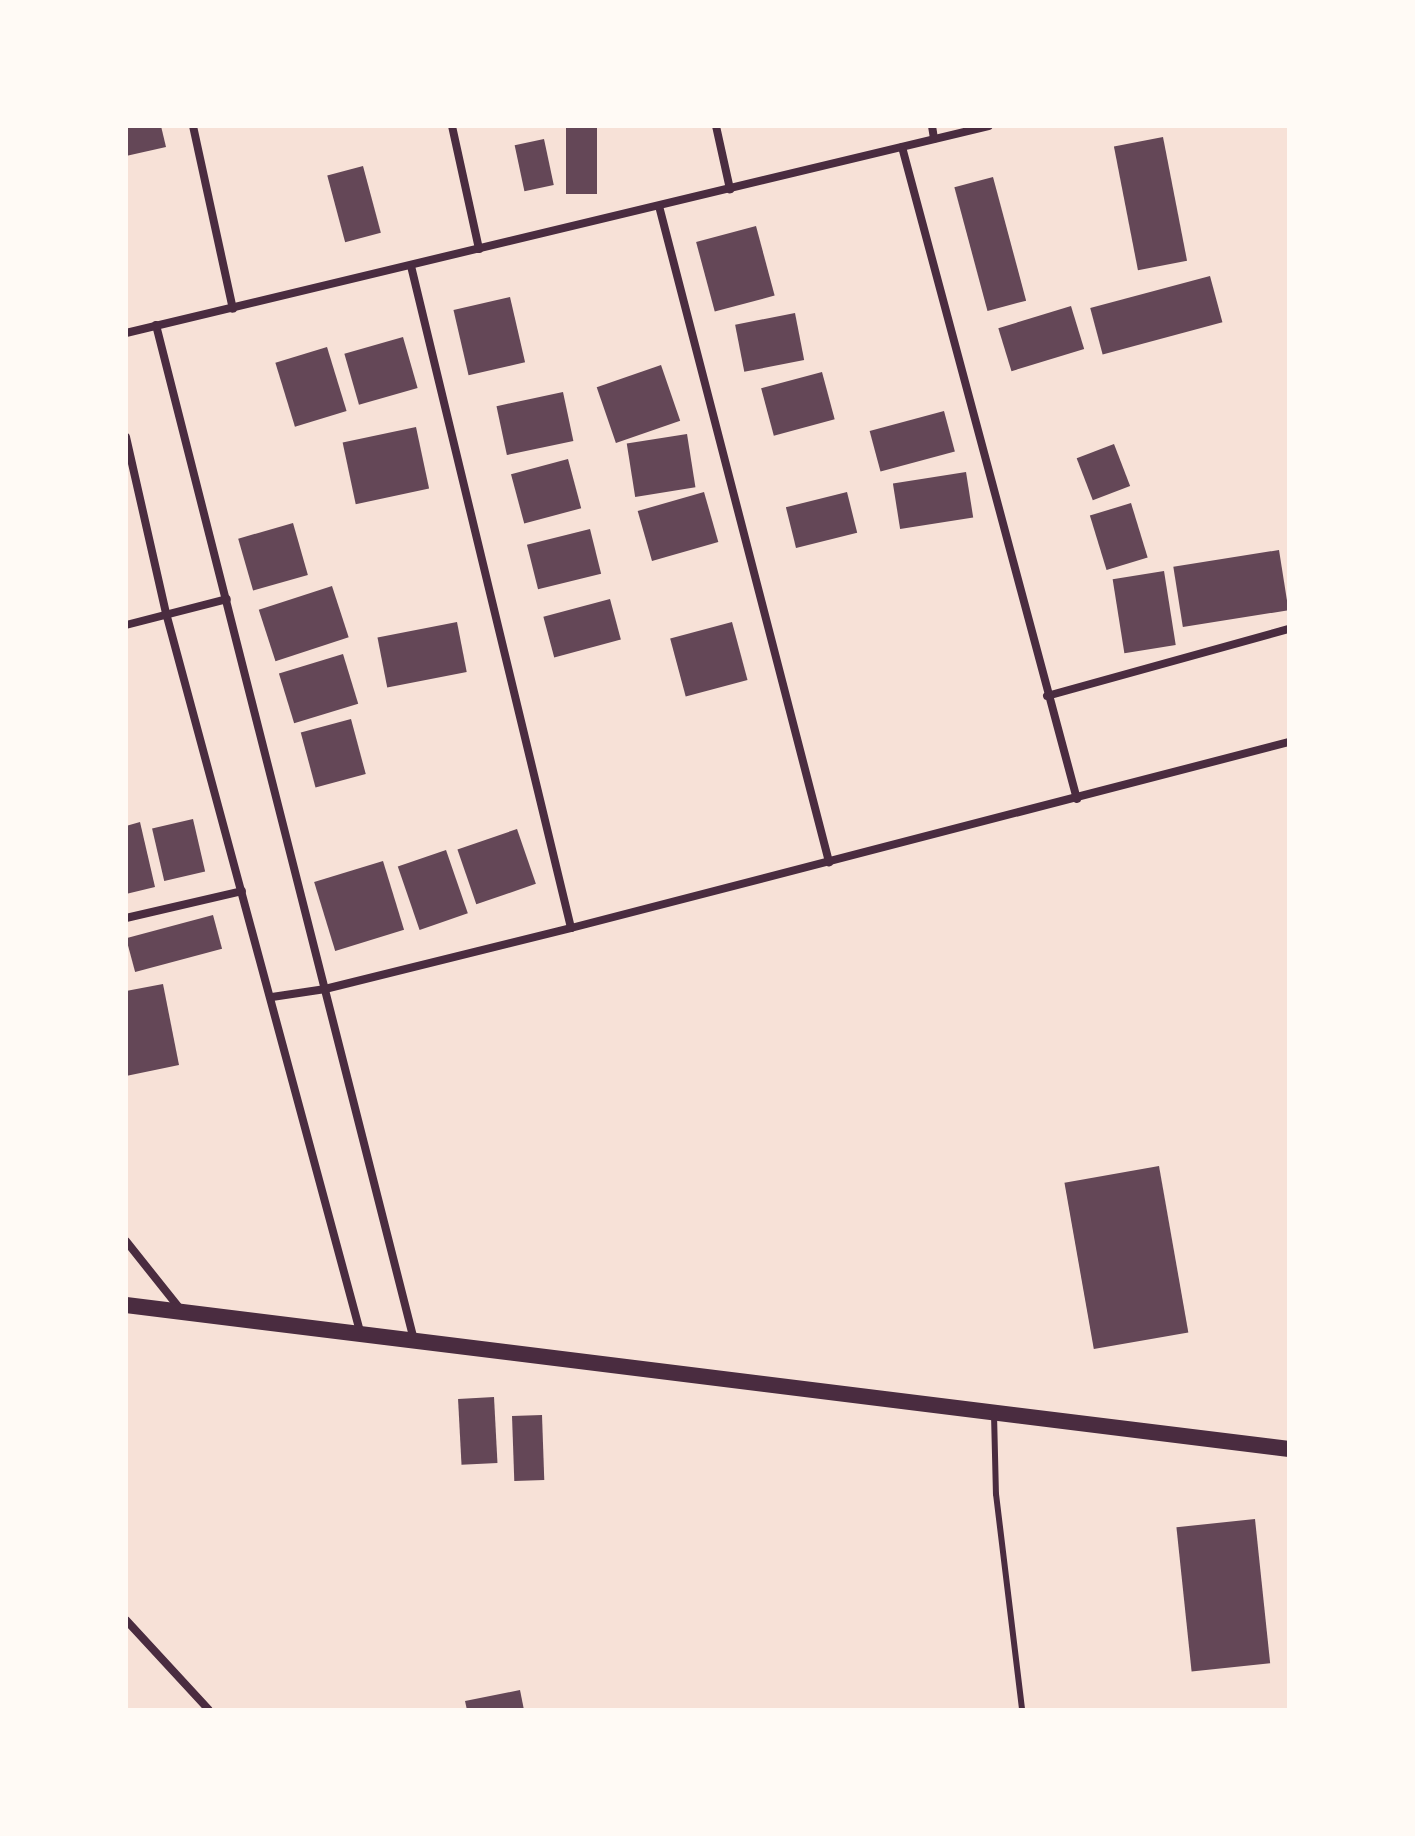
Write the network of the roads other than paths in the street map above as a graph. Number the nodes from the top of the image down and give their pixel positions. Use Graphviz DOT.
graph roads {
  1 [pos="193,126"];
  2 [pos="452,126"];
  3 [pos="716,126"];
  4 [pos="932,126"];
  5 [pos="989,126"];
  6 [pos="934,139"];
  7 [pos="902,147"];
  8 [pos="730,189"];
  9 [pos="659,206"];
  10 [pos="479,249"];
  11 [pos="411,266"];
  12 [pos="233,309"];
  13 [pos="156,325"];
  14 [pos="126,333"];
  15 [pos="126,437"];
  16 [pos="227,599"];
  17 [pos="166,613"];
  18 [pos="126,625"];
  19 [pos="1289,629"];
  20 [pos="1047,696"];
  21 [pos="1289,742"];
  22 [pos="1077,799"];
  23 [pos="829,862"];
  24 [pos="242,891"];
  25 [pos="126,918"];
  26 [pos="571,928"];
  27 [pos="325,989"];
  28 [pos="272,997"];
  29 [pos="126,1241"];
  30 [pos="126,1305"];
  31 [pos="183,1313"];
  32 [pos="361,1336"];
  33 [pos="415,1342"];
  34 [pos="994,1414"];
  35 [pos="1289,1449"];
  36 [pos="126,1620"];
  37 [pos="209,1710"];
  38 [pos="1022,1710"];
  1 -- 12 [label="street"];
  2 -- 10 [label="street"];
  3 -- 8 [label="street"];
  4 -- 6 [label="street"];
  5 -- 6 [label="street"];
  6 -- 7 [label="street"];
  7 -- 8 [label="street"];
  7 -- 20 [label="street"];
  8 -- 9 [label="street"];
  9 -- 10 [label="street"];
  9 -- 23 [label="street"];
  10 -- 11 [label="street"];
  11 -- 12 [label="street"];
  11 -- 26 [label="street"];
  12 -- 13 [label="street"];
  13 -- 14 [label="street"];
  13 -- 16 [label="street"];
  15 -- 17 [label="street"];
  16 -- 17 [label="street"];
  16 -- 27 [label="street"];
  17 -- 18 [label="street"];
  17 -- 24 [label="street"];
  19 -- 20 [label="street"];
  20 -- 22 [label="street"];
  21 -- 22 [label="street"];
  22 -- 23 [label="street"];
  23 -- 26 [label="street"];
  24 -- 25 [label="street"];
  24 -- 28 [label="street"];
  26 -- 27 [label="street"];
  27 -- 28 [label="street"];
  27 -- 33 [label="street"];
  28 -- 32 [label="street"];
  29 -- 31 [label="street"];
  30 -- 31 [label="main road"];
  31 -- 32 [label="main road"];
  32 -- 33 [label="main road"];
  33 -- 34 [label="main road"];
  34 -- 35 [label="main road"];
  34 -- 38 [label="lane"];
  36 -- 37 [label="street"];
}
